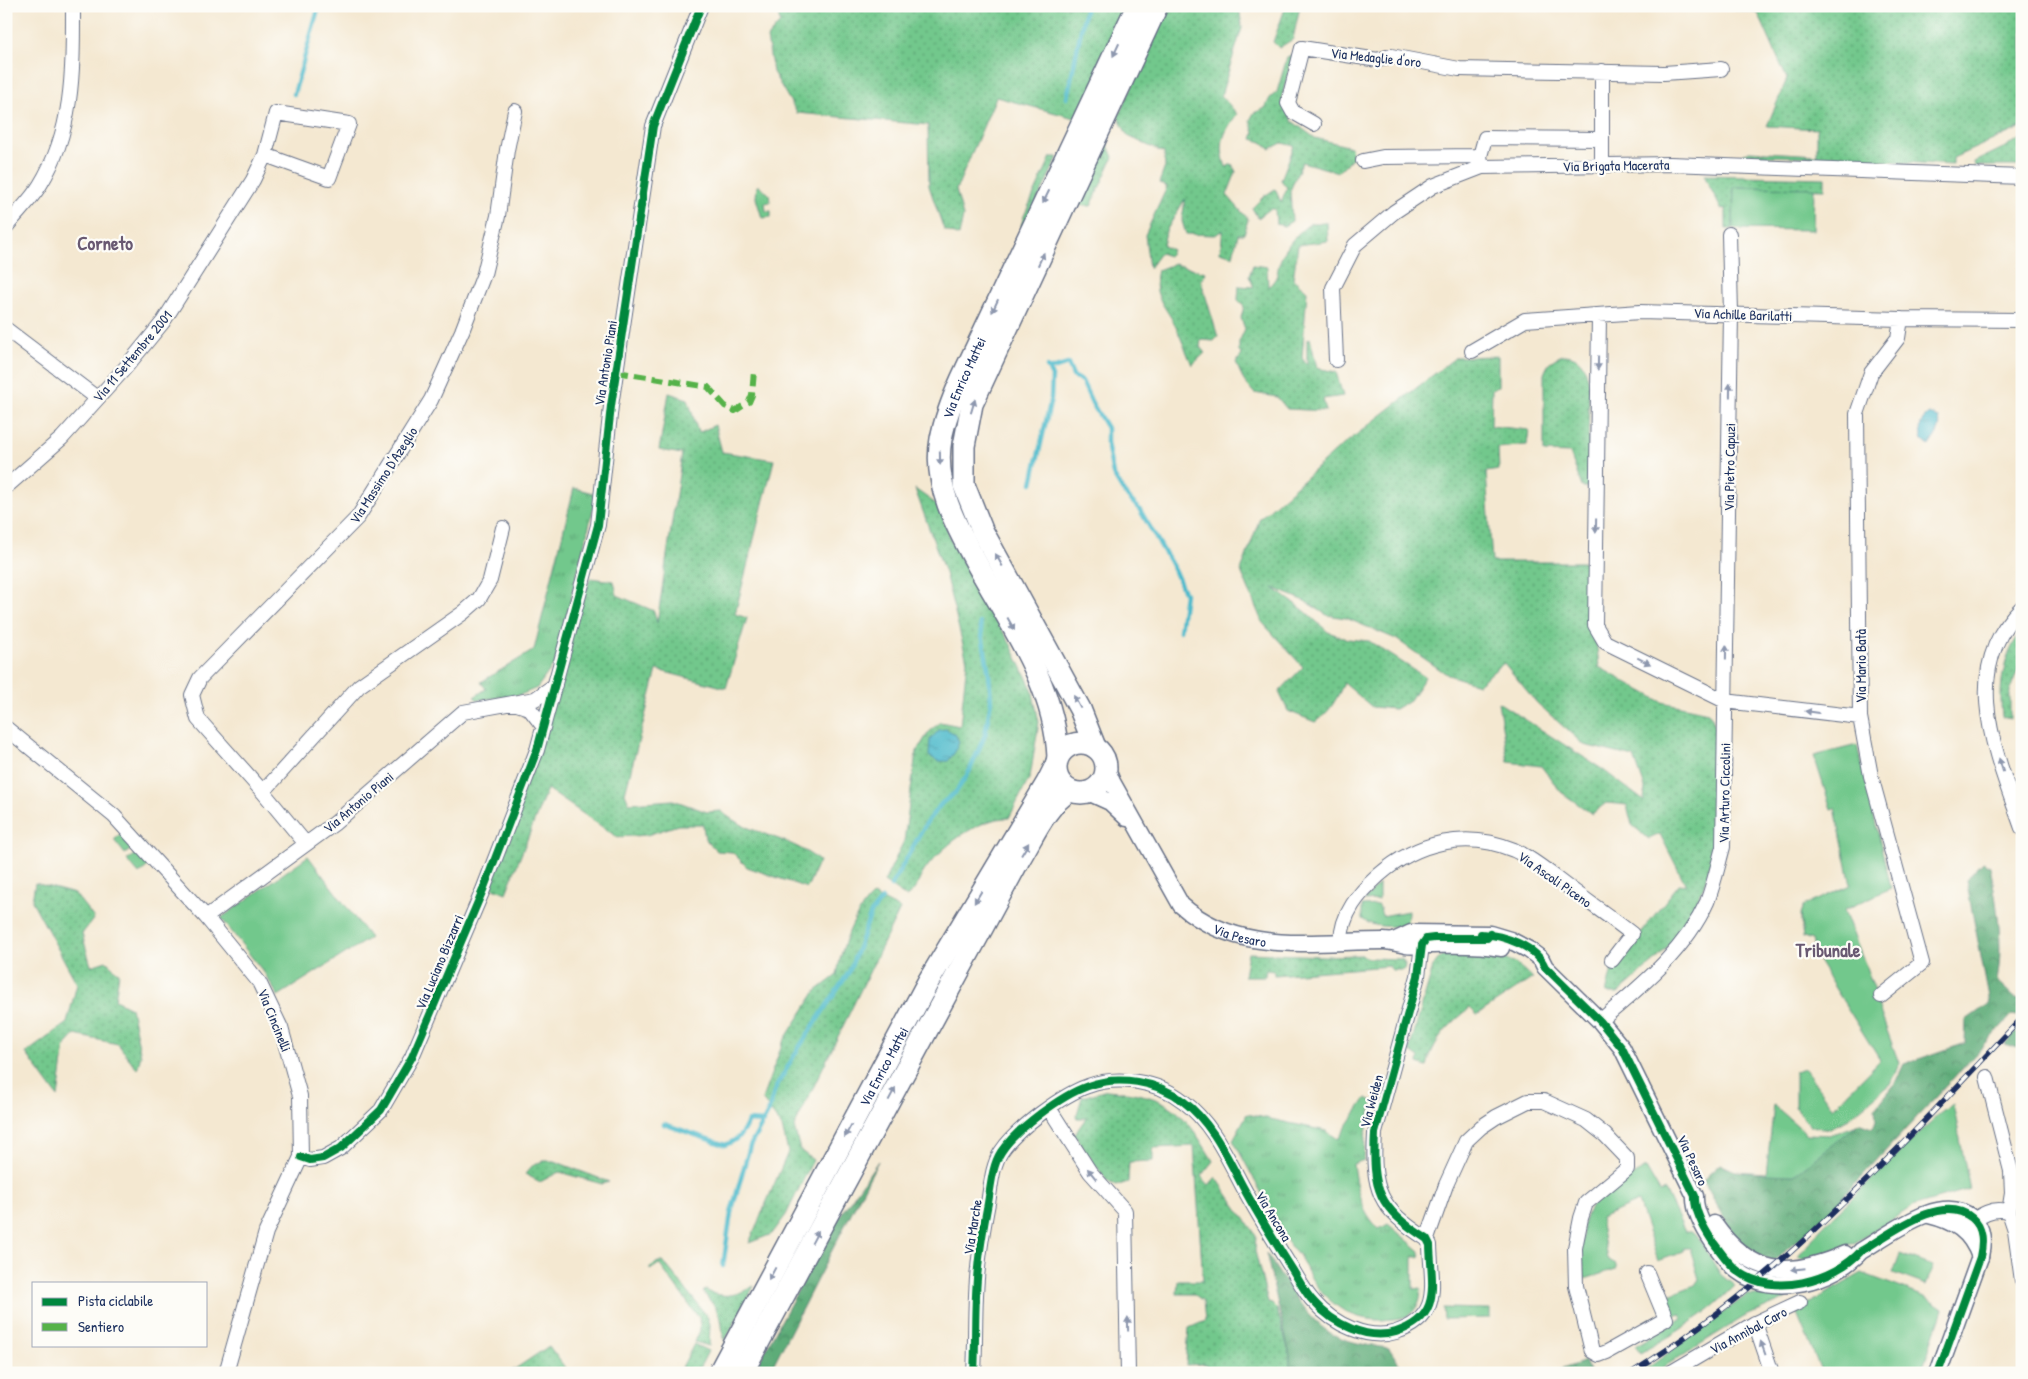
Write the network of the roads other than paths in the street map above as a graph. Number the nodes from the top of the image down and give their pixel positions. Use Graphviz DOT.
graph roads {
  1 [pos="74,6"];
  2 [pos="701,6"];
  3 [pos="1137,6"];
  4 [pos="1157,6"];
  5 [pos="1721,69"];
  6 [pos="1602,71"];
  7 [pos="515,111"];
  8 [pos="1314,124"];
  9 [pos="1601,139"];
  10 [pos="265,155"];
  11 [pos="1363,161"];
  12 [pos="1481,162"];
  13 [pos="1602,165"];
  14 [pos="2022,177"];
  15 [pos="6,226"];
  16 [pos="1729,234"];
  17 [pos="1731,313"];
  18 [pos="1599,315"];
  19 [pos="1901,319"];
  20 [pos="2022,320"];
  21 [pos="6,328"];
  22 [pos="1472,351"];
  23 [pos="1336,360"];
  24 [pos="97,398"];
  25 [pos="6,487"];
  26 [pos="503,528"];
  27 [pos="2022,607"];
  28 [pos="555,685"];
  29 [pos="1045,694"];
  30 [pos="1725,701"];
  31 [pos="514,703"];
  32 [pos="1860,717"];
  33 [pos="543,726"];
  34 [pos="6,728"];
  35 [pos="1095,747"];
  36 [pos="1057,761"];
  37 [pos="1106,767"];
  38 [pos="263,792"];
  39 [pos="1079,792"];
  40 [pos="1138,827"];
  41 [pos="2022,828"];
  42 [pos="306,844"];
  43 [pos="995,868"];
  44 [pos="206,917"];
  45 [pos="1490,934"];
  46 [pos="1394,941"];
  47 [pos="1341,942"];
  48 [pos="1422,945"];
  49 [pos="1612,960"];
  50 [pos="1545,967"];
  51 [pos="1881,996"];
  52 [pos="1600,1021"];
  53 [pos="1987,1077"];
  54 [pos="1048,1108"];
  55 [pos="300,1157"];
  56 [pos="2009,1212"];
  57 [pos="1969,1225"];
  58 [pos="1429,1242"];
  59 [pos="1647,1273"];
  60 [pos="2022,1281"];
  61 [pos="1800,1302"];
  62 [pos="1754,1324"];
  63 [pos="226,1373"];
  64 [pos="718,1373"];
  65 [pos="742,1373"];
  66 [pos="974,1373"];
  67 [pos="1128,1373"];
  68 [pos="1670,1373"];
  69 [pos="1772,1373"];
  70 [pos="1938,1373"];
  1 -- 15 [label="street"];
  2 -- 28 [label="street, Via Antonio Piani"];
  3 -- 29 [label="main road, Via Enrico Mattei, one-way"];
  35 -- 4 [label="main road, Via Enrico Mattei, one-way"];
  5 -- 6 [label="street, Via Medaglie d'oro"];
  6 -- 8 [label="street, Via Medaglie d'oro"];
  6 -- 9 [label="street"];
  7 -- 38 [label="street, Via Massimo D'Azeglio"];
  9 -- 12 [label="street"];
  9 -- 13 [label="street"];
  10 -- 10 [label="street, Via 11 Settembre 2001"];
  10 -- 24 [label="street, Via 11 Settembre 2001"];
  11 -- 12 [label="street"];
  12 -- 13 [label="street, Via Brigata Macerata"];
  12 -- 23 [label="street, Via Brigata Macerata"];
  13 -- 14 [label="street, Via Brigata Macerata"];
  16 -- 17 [label="street, Via Pietro Capuzi"];
  17 -- 18 [label="street, Via Achille Barilatti"];
  17 -- 19 [label="street, Via Achille Barilatti"];
  30 -- 17 [label="street, Via Pietro Capuzi, one-way"];
  18 -- 22 [label="street, Via Achille Barilatti"];
  18 -- 30 [label="street, one-way"];
  19 -- 20 [label="street, Via Achille Barilatti"];
  19 -- 32 [label="street, Via Mario Batà"];
  21 -- 24 [label="street"];
  24 -- 25 [label="street, Via 11 Settembre 2001"];
  26 -- 38 [label="street"];
  41 -- 27 [label="street, one-way"];
  28 -- 31 [label="street, Via Antonio Piani"];
  28 -- 33 [label="street, Via Antonio Piani"];
  29 -- 36 [label="main road, Via Enrico Mattei"];
  29 -- 43 [label="main road"];
  32 -- 30 [label="street, one-way"];
  30 -- 52 [label="street, Via Arturo Ciccolini"];
  31 -- 33 [label="street"];
  31 -- 42 [label="street, Via Antonio Piani"];
  32 -- 51 [label="street, Via Mario Batà"];
  33 -- 55 [label="street, Via Luciano Bizzarri"];
  34 -- 44 [label="street, Via Cincinelli"];
  35 -- 36 [label="main road"];
  35 -- 37 [label="main road"];
  36 -- 39 [label="main road"];
  36 -- 43 [label="main road, Via Enrico Mattei"];
  37 -- 39 [label="main road"];
  37 -- 40 [label="street, Via Pesaro"];
  38 -- 42 [label="street, Via Massimo D'Azeglio"];
  39 -- 40 [label="street, Via Pesaro"];
  65 -- 39 [label="main road, Via Enrico Mattei, one-way"];
  40 -- 47 [label="street, Via Pesaro"];
  42 -- 44 [label="street, Via Antonio Piani"];
  43 -- 64 [label="main road, Via Enrico Mattei, one-way"];
  44 -- 55 [label="street, Via Cincinelli"];
  45 -- 46 [label="street, Via Pesaro"];
  45 -- 48 [label="street, Via Pesaro"];
  45 -- 50 [label="street, Via Pesaro"];
  46 -- 47 [label="street, Via Pesaro"];
  46 -- 48 [label="street, Via Pesaro"];
  47 -- 49 [label="street, Via Ascoli Piceno"];
  48 -- 50 [label="street, Via Pesaro"];
  48 -- 58 [label="street, Via Weiden"];
  50 -- 52 [label="street, Via Pesaro"];
  52 -- 57 [label="street, Via Pesaro"];
  53 -- 56 [label="street"];
  54 -- 58 [label="street, Via Ancona"];
  54 -- 66 [label="street, Via Marche"];
  67 -- 54 [label="street, one-way"];
  55 -- 63 [label="street, Via Cincinelli"];
  56 -- 57 [label="street"];
  56 -- 60 [label="street"];
  57 -- 70 [label="street"];
  58 -- 59 [label="street, Via Ancona"];
  61 -- 62 [label="street, Via Annibal Caro"];
  62 -- 68 [label="street, Via Annibal Caro"];
  69 -- 62 [label="street, one-way"];
}
